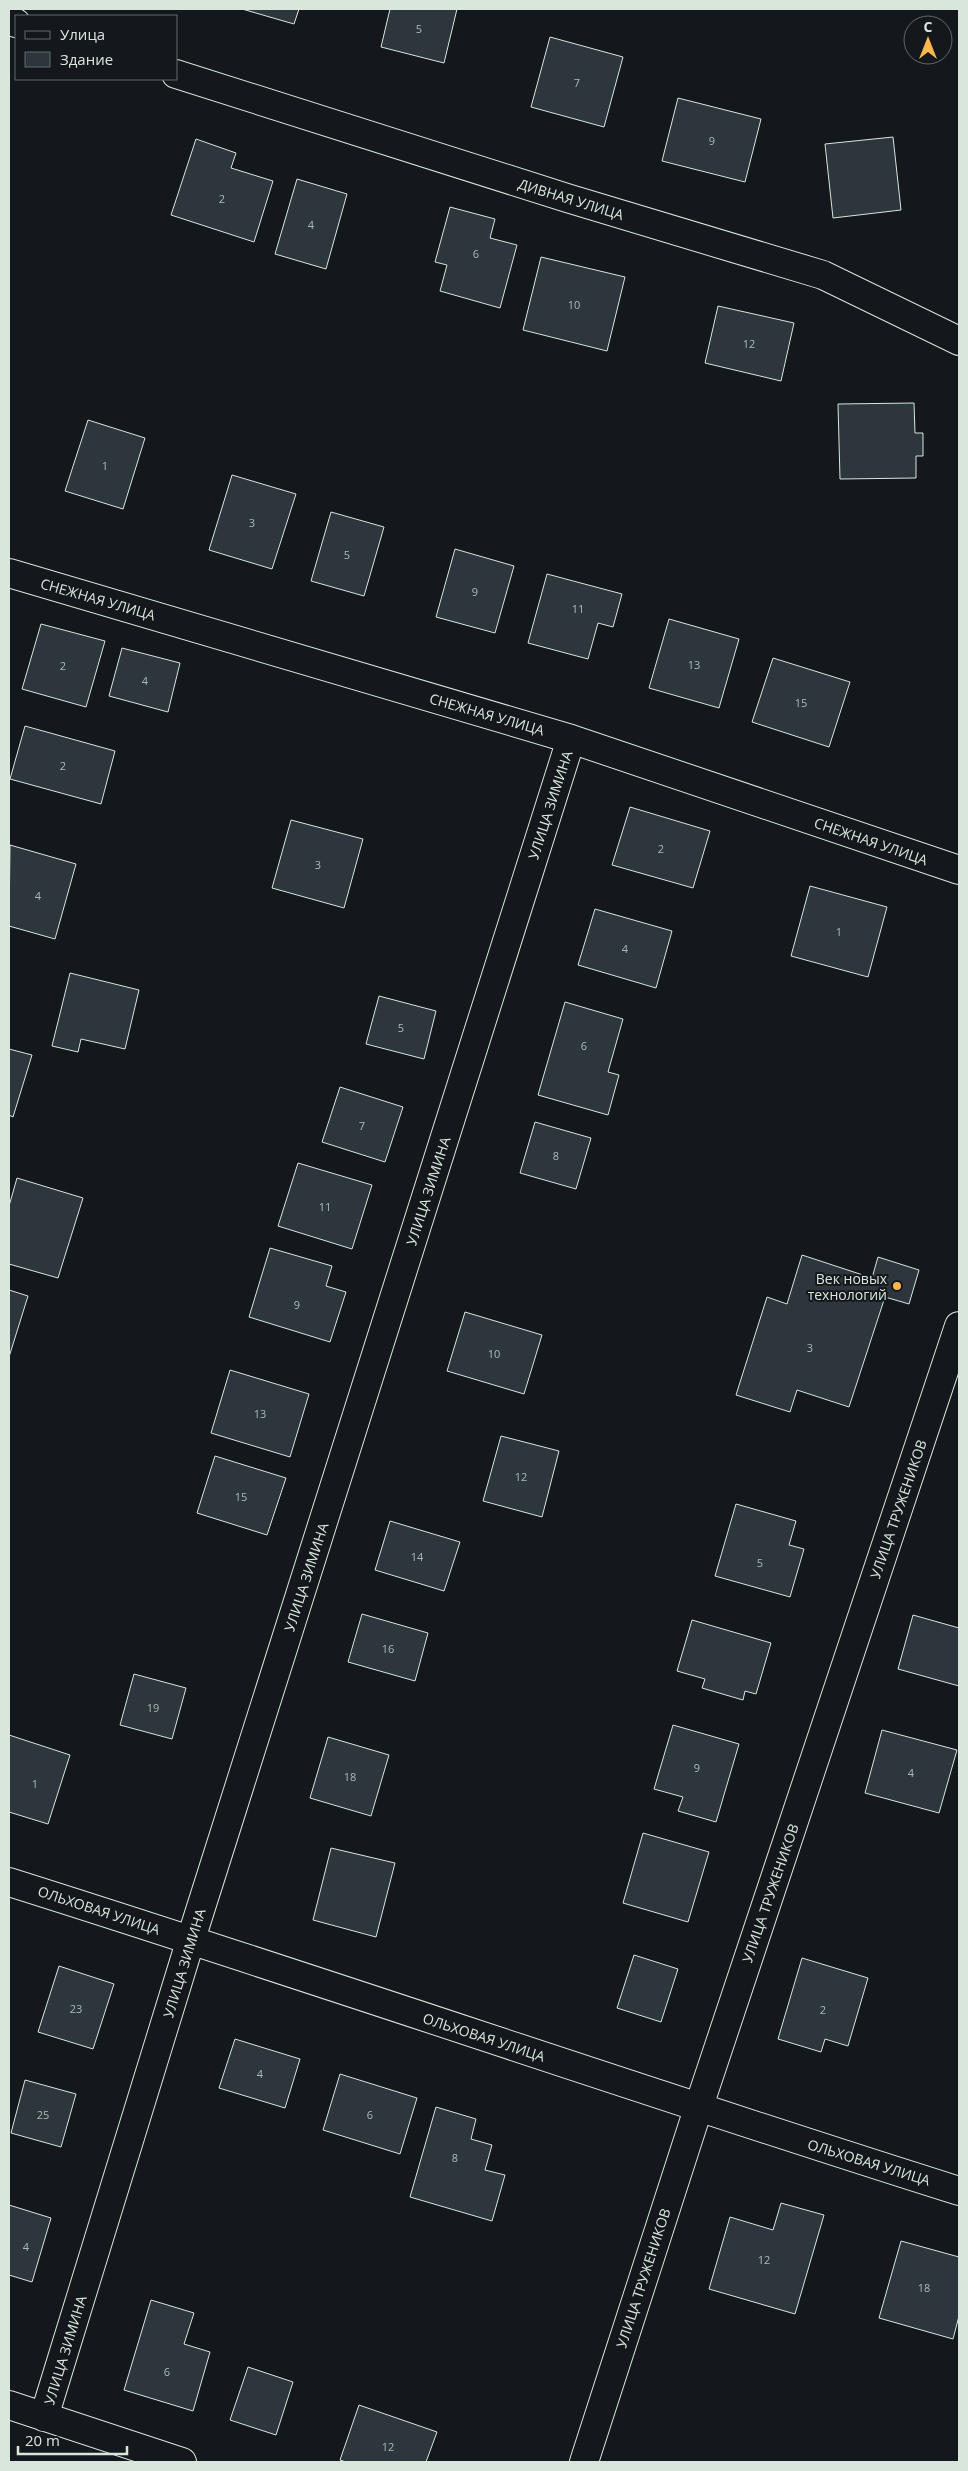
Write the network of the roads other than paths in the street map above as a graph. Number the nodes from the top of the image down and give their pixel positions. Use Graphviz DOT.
graph roads {
  1 [pos="178,75"];
  2 [pos="959,341"];
  3 [pos="9,573"];
  4 [pos="571,739"];
  5 [pos="959,870"];
  6 [pos="959,1326"];
  7 [pos="9,1882"];
  8 [pos="191,1939"];
  9 [pos="698,2109"];
  10 [pos="959,2191"];
  11 [pos="9,2405"];
  12 [pos="44,2417"];
  13 [pos="182,2462"];
  14 [pos="584,2462"];
  1 -- 2 [label="street, ДИВНАЯ УЛИЦА"];
  3 -- 4 [label="street, СНЕЖНАЯ УЛИЦА"];
  4 -- 5 [label="street, СНЕЖНАЯ УЛИЦА"];
  4 -- 8 [label="street, УЛИЦА ЗИМИНА"];
  6 -- 9 [label="street, УЛИЦА ТРУЖЕНИКОВ"];
  7 -- 8 [label="street, ОЛЬХОВАЯ УЛИЦА"];
  8 -- 9 [label="street, ОЛЬХОВАЯ УЛИЦА"];
  8 -- 12 [label="street, УЛИЦА ЗИМИНА"];
  9 -- 10 [label="street, ОЛЬХОВАЯ УЛИЦА"];
  9 -- 14 [label="street, УЛИЦА ТРУЖЕНИКОВ"];
  11 -- 12 [label="street"];
  12 -- 13 [label="street"];
}
